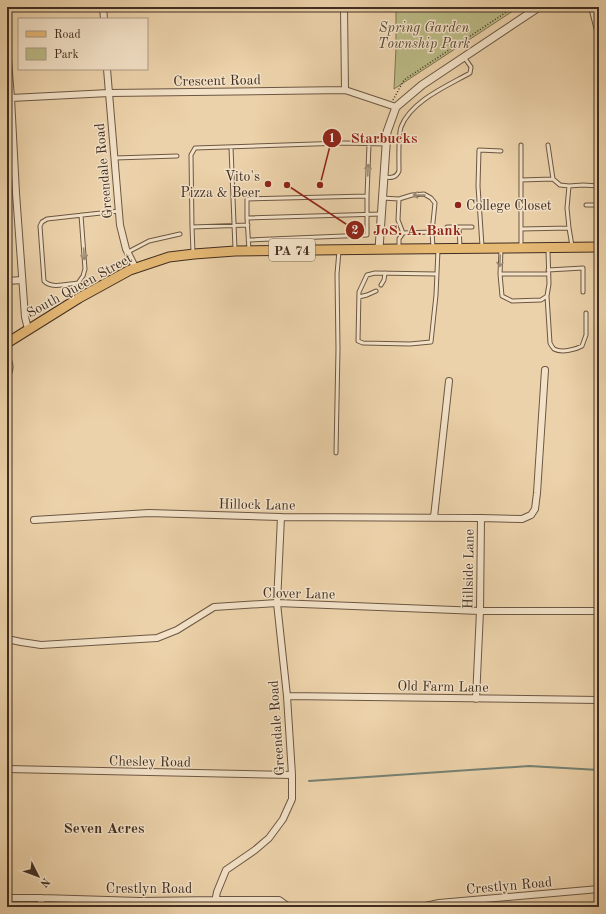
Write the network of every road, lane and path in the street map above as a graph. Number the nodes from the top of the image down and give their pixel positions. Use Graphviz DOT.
graph roads {
  1 [pos="103,7"];
  2 [pos="344,7"];
  3 [pos="514,7"];
  4 [pos="539,7"];
  5 [pos="592,7"];
  6 [pos="104,18"];
  7 [pos="599,34"];
  8 [pos="7,48"];
  9 [pos="464,57"];
  10 [pos="107,70"];
  11 [pos="345,90"];
  12 [pos="109,93"];
  13 [pos="11,98"];
  14 [pos="394,106"];
  15 [pos="369,144"];
  16 [pos="386,144"];
  17 [pos="522,145"];
  18 [pos="548,145"];
  19 [pos="231,147"];
  20 [pos="500,151"];
  21 [pos="177,156"];
  22 [pos="114,158"];
  23 [pos="384,177"];
  24 [pos="553,179"];
  25 [pos="521,180"];
  26 [pos="569,186"];
  27 [pos="599,186"];
  28 [pos="367,196"];
  29 [pos="382,198"];
  30 [pos="399,199"];
  31 [pos="586,205"];
  32 [pos="599,205"];
  33 [pos="119,210"];
  34 [pos="381,214"];
  35 [pos="81,215"];
  36 [pos="367,215"];
  37 [pos="248,218"];
  38 [pos="248,225"];
  39 [pos="234,226"];
  40 [pos="192,227"];
  41 [pos="447,227"];
  42 [pos="459,227"];
  43 [pos="472,227"];
  44 [pos="569,228"];
  45 [pos="521,229"];
  46 [pos="432,232"];
  47 [pos="403,233"];
  48 [pos="180,234"];
  49 [pos="248,240"];
  50 [pos="599,247"];
  51 [pos="436,248"];
  52 [pos="460,248"];
  53 [pos="482,248"];
  54 [pos="501,248"];
  55 [pos="521,248"];
  56 [pos="547,248"];
  57 [pos="572,248"];
  58 [pos="379,249"];
  59 [pos="399,249"];
  60 [pos="339,250"];
  61 [pos="235,251"];
  62 [pos="249,251"];
  63 [pos="128,252"];
  64 [pos="194,254"];
  65 [pos="135,268"];
  66 [pos="548,270"];
  67 [pos="385,273"];
  68 [pos="437,274"];
  69 [pos="500,274"];
  70 [pos="548,274"];
  71 [pos="22,280"];
  72 [pos="7,282"];
  73 [pos="382,285"];
  74 [pos="376,291"];
  75 [pos="583,292"];
  76 [pos="547,296"];
  77 [pos="359,297"];
  78 [pos="586,313"];
  79 [pos="28,329"];
  80 [pos="7,343"];
  81 [pos="7,354"];
  82 [pos="545,370"];
  83 [pos="7,381"];
  84 [pos="449,381"];
  85 [pos="336,454"];
  86 [pos="281,517"];
  87 [pos="434,517"];
  88 [pos="481,518"];
  89 [pos="34,520"];
  90 [pos="277,603"];
  91 [pos="480,610"];
  92 [pos="599,611"];
  93 [pos="7,639"];
  94 [pos="287,696"];
  95 [pos="476,699"];
  96 [pos="599,700"];
  97 [pos="7,769"];
  98 [pos="292,775"];
  99 [pos="599,888"];
  100 [pos="7,898"];
  101 [pos="42,898"];
  102 [pos="216,900"];
  103 [pos="40,907"];
  104 [pos="214,907"];
  105 [pos="289,907"];
  106 [pos="421,907"];
  1 -- 6 [label="street"];
  2 -- 11 [label="street"];
  3 -- 14 [label="path"];
  4 -- 9 [label="street"];
  5 -- 7 [label="street"];
  8 -- 13 [label="street"];
  9 -- 14 [label="street"];
  9 -- 23 [label="lane"];
  10 -- 12 [label="street, Greendale Road"];
  11 -- 12 [label="street, Crescent Road"];
  11 -- 14 [label="street, Crescent Road"];
  12 -- 13 [label="street, Crescent Road"];
  12 -- 22 [label="street, Greendale Road"];
  13 -- 71 [label="street"];
  14 -- 16 [label="street"];
  15 -- 16 [label="lane"];
  15 -- 19 [label="lane"];
  28 -- 15 [label="lane, one-way"];
  16 -- 23 [label="street"];
  17 -- 25 [label="lane"];
  18 -- 24 [label="lane"];
  19 -- 39 [label="lane"];
  19 -- 40 [label="lane"];
  20 -- 53 [label="lane"];
  21 -- 22 [label="lane"];
  22 -- 33 [label="street, Greendale Road"];
  23 -- 29 [label="street"];
  24 -- 25 [label="lane"];
  24 -- 26 [label="lane"];
  25 -- 45 [label="lane"];
  26 -- 27 [label="lane"];
  26 -- 44 [label="lane"];
  28 -- 36 [label="lane"];
  28 -- 37 [label="lane"];
  29 -- 30 [label="lane"];
  29 -- 34 [label="street"];
  46 -- 30 [label="lane, one-way"];
  30 -- 47 [label="lane"];
  31 -- 32 [label="lane"];
  33 -- 35 [label="lane"];
  33 -- 63 [label="street, Greendale Road"];
  34 -- 36 [label="lane"];
  34 -- 58 [label="street"];
  35 -- 35 [label="lane, one-way"];
  36 -- 37 [label="lane"];
  36 -- 49 [label="lane"];
  37 -- 38 [label="lane"];
  38 -- 39 [label="lane"];
  38 -- 49 [label="lane"];
  39 -- 40 [label="lane"];
  39 -- 61 [label="lane"];
  40 -- 64 [label="lane"];
  41 -- 42 [label="lane"];
  42 -- 43 [label="lane"];
  42 -- 52 [label="lane"];
  44 -- 45 [label="lane"];
  44 -- 57 [label="lane"];
  45 -- 55 [label="lane"];
  46 -- 47 [label="lane"];
  46 -- 51 [label="lane"];
  47 -- 59 [label="lane"];
  48 -- 63 [label="lane"];
  49 -- 62 [label="lane"];
  50 -- 57 [label="main road, South Queen Street / PA 74"];
  51 -- 52 [label="main road, South Queen Street / PA 74"];
  51 -- 59 [label="main road, South Queen Street / PA 74"];
  51 -- 68 [label="lane"];
  52 -- 53 [label="main road, South Queen Street / PA 74"];
  53 -- 54 [label="main road, South Queen Street / PA 74"];
  54 -- 55 [label="main road, South Queen Street / PA 74"];
  54 -- 69 [label="lane, one-way"];
  55 -- 56 [label="main road, South Queen Street / PA 74"];
  56 -- 57 [label="main road, South Queen Street / PA 74"];
  56 -- 66 [label="lane"];
  58 -- 59 [label="main road, South Queen Street / PA 74"];
  58 -- 60 [label="main road, South Queen Street / PA 74"];
  60 -- 62 [label="main road, South Queen Street / PA 74"];
  60 -- 85 [label="lane"];
  61 -- 62 [label="main road, South Queen Street / PA 74"];
  61 -- 64 [label="main road, South Queen Street / PA 74"];
  63 -- 65 [label="street, Greendale Road"];
  64 -- 65 [label="main road, South Queen Street / PA 74"];
  65 -- 79 [label="main road, South Queen Street / PA 74"];
  66 -- 70 [label="lane"];
  66 -- 75 [label="lane"];
  67 -- 68 [label="lane"];
  67 -- 73 [label="lane"];
  67 -- 77 [label="lane"];
  68 -- 77 [label="lane"];
  69 -- 70 [label="lane"];
  69 -- 76 [label="lane"];
  70 -- 76 [label="lane"];
  71 -- 72 [label="street"];
  71 -- 79 [label="street"];
  74 -- 77 [label="lane"];
  76 -- 78 [label="lane"];
  79 -- 80 [label="main road, South Queen Street / PA 74"];
  81 -- 83 [label="lane"];
  82 -- 88 [label="street, Hillside Lane"];
  84 -- 87 [label="street"];
  86 -- 87 [label="street, Hillock Lane"];
  86 -- 89 [label="street, Hillock Lane"];
  86 -- 90 [label="street, Greendale Road"];
  87 -- 88 [label="street, Hillock Lane"];
  88 -- 91 [label="street, Hillside Lane"];
  90 -- 91 [label="street, Clover Lane"];
  90 -- 93 [label="street, Clover Lane"];
  90 -- 94 [label="street, Greendale Road"];
  91 -- 92 [label="street, Clover Lane"];
  91 -- 95 [label="street, Hillside Lane"];
  94 -- 95 [label="street, Old Farm Lane"];
  94 -- 98 [label="street, Greendale Road"];
  95 -- 96 [label="street, Old Farm Lane"];
  97 -- 98 [label="street, Chesley Road"];
  98 -- 102 [label="street, Greendale Road"];
  99 -- 106 [label="street, Crestlyn Road"];
  100 -- 101 [label="street, Crestlyn Road"];
  101 -- 102 [label="street, Crestlyn Road"];
  101 -- 103 [label="street"];
  102 -- 104 [label="street, Greendale Road"];
  102 -- 105 [label="street, Crestlyn Road"];
}
